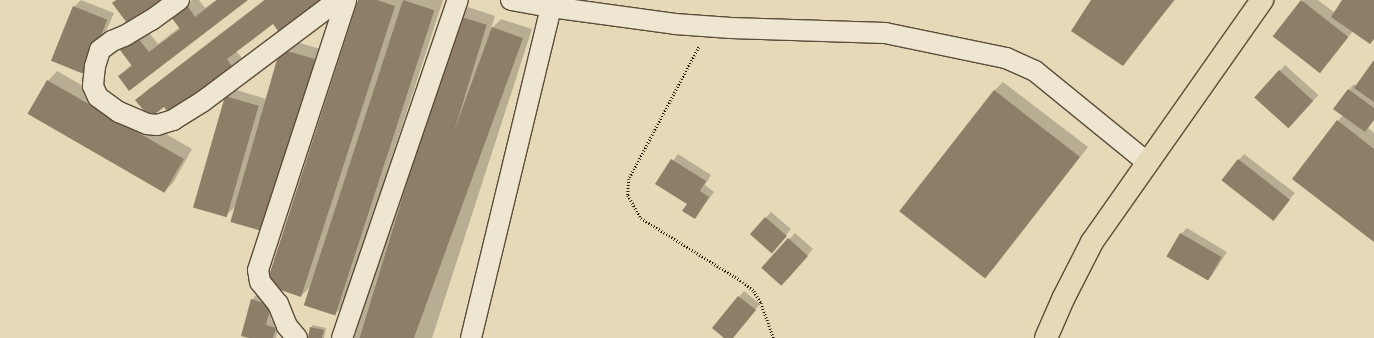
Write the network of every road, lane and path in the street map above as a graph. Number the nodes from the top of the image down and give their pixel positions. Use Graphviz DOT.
graph roads {
  1 [pos="179,0"];
  2 [pos="338,0"];
  3 [pos="346,0"];
  4 [pos="458,0"];
  5 [pos="511,0"];
  6 [pos="1262,0"];
  7 [pos="551,7"];
  8 [pos="605,7"];
  9 [pos="710,27"];
  10 [pos="1148,163"];
  11 [pos="297,338"];
  12 [pos="342,338"];
  13 [pos="471,338"];
  14 [pos="774,338"];
  15 [pos="1046,338"];
  1 -- 2 [label="street"];
  3 -- 11 [label="street"];
  4 -- 12 [label="street"];
  5 -- 7 [label="street"];
  6 -- 10 [label="highway"];
  7 -- 8 [label="street"];
  7 -- 13 [label="street"];
  8 -- 9 [label="street"];
  9 -- 10 [label="street"];
  9 -- 14 [label="path"];
  10 -- 15 [label="highway"];
}
